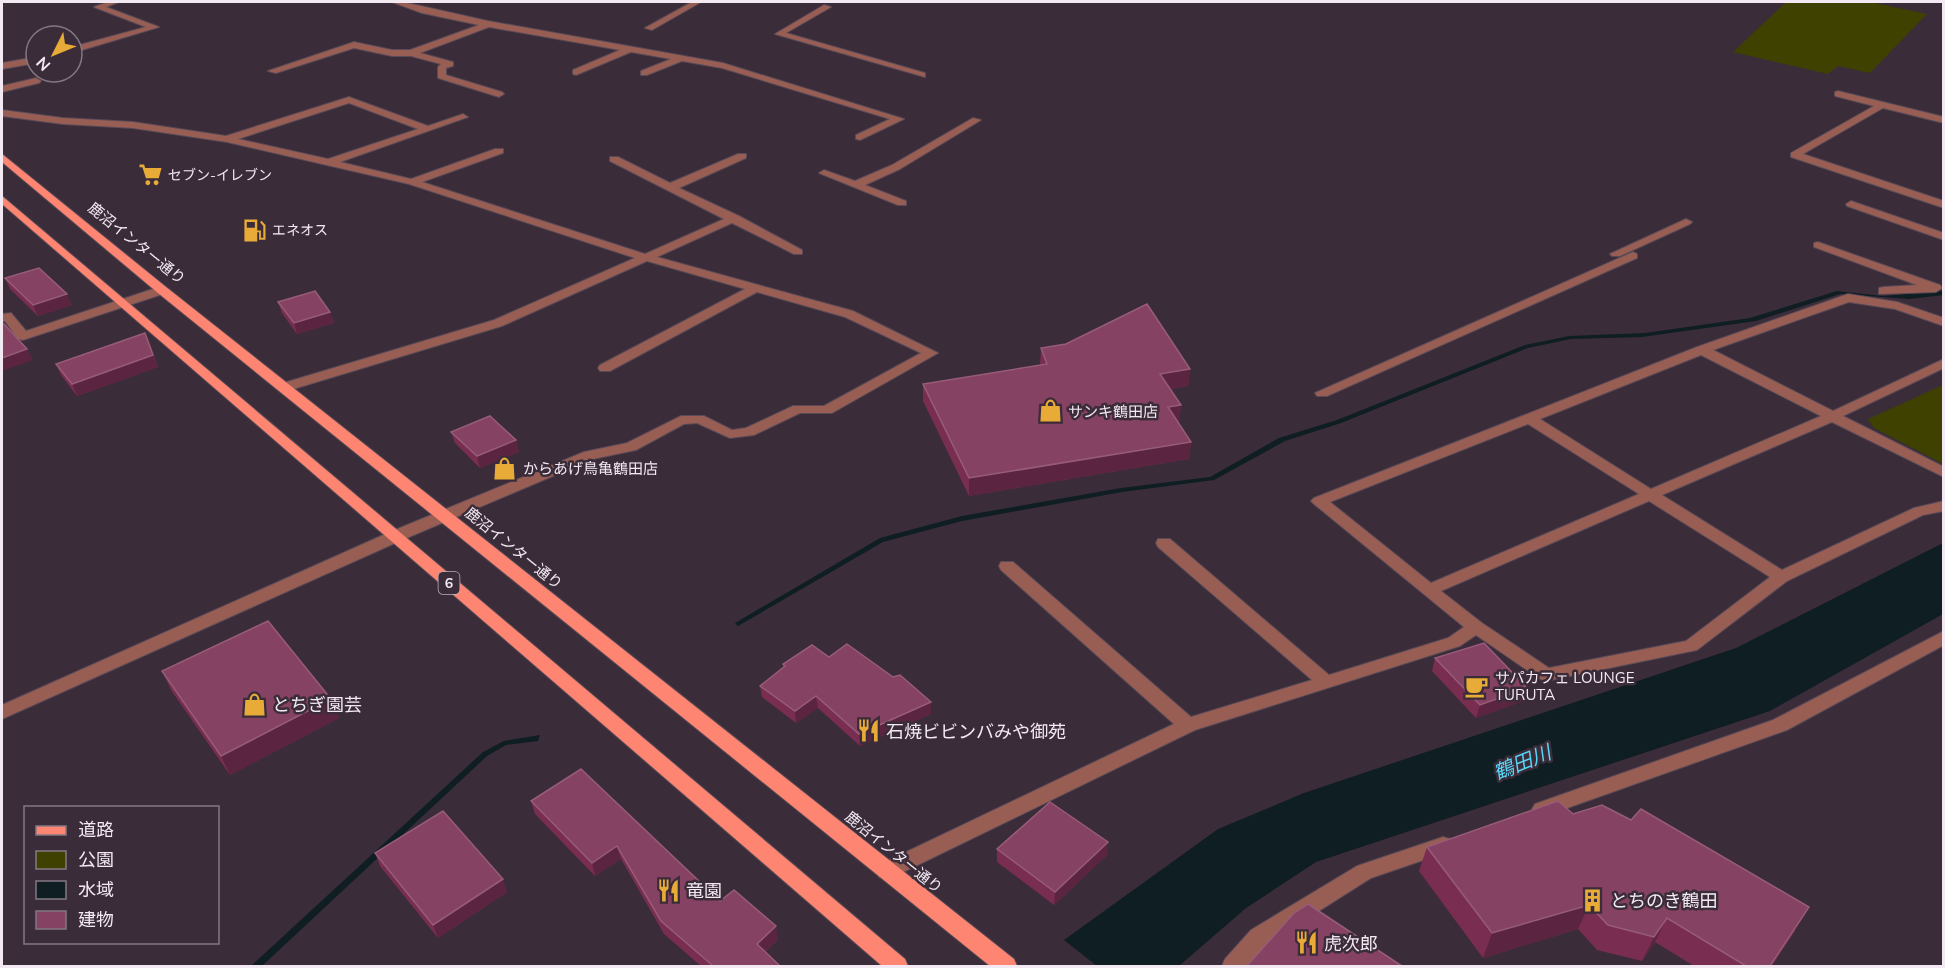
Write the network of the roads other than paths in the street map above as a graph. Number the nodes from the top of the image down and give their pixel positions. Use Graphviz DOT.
graph roads {
  1 [pos="115,2"];
  2 [pos="396,2"];
  3 [pos="697,2"];
  4 [pos="827,7"];
  5 [pos="488,24"];
  6 [pos="649,28"];
  7 [pos="84,47"];
  8 [pos="628,49"];
  9 [pos="411,53"];
  10 [pos="682,58"];
  11 [pos="24,62"];
  12 [pos="2,66"];
  13 [pos="273,71"];
  14 [pos="576,72"];
  15 [pos="644,74"];
  16 [pos="922,75"];
  17 [pos="24,84"];
  18 [pos="2,89"];
  19 [pos="499,94"];
  20 [pos="1838,94"];
  21 [pos="1880,106"];
  22 [pos="2,113"];
  23 [pos="463,117"];
  24 [pos="976,120"];
  25 [pos="1944,120"];
  26 [pos="428,129"];
  27 [pos="860,137"];
  28 [pos="227,139"];
  29 [pos="499,151"];
  30 [pos="742,156"];
  31 [pos="2,157"];
  32 [pos="614,159"];
  33 [pos="326,163"];
  34 [pos="824,173"];
  35 [pos="412,182"];
  36 [pos="856,185"];
  37 [pos="672,187"];
  38 [pos="2,199"];
  39 [pos="902,203"];
  40 [pos="1851,204"];
  41 [pos="1944,205"];
  42 [pos="735,218"];
  43 [pos="1686,222"];
  44 [pos="1944,237"];
  45 [pos="1818,245"];
  46 [pos="798,252"];
  47 [pos="1616,254"];
  48 [pos="644,256"];
  49 [pos="1633,256"];
  50 [pos="1940,286"];
  51 [pos="756,288"];
  52 [pos="162,290"];
  53 [pos="1882,291"];
  54 [pos="123,303"];
  55 [pos="2,318"];
  56 [pos="1944,322"];
  57 [pos="1702,350"];
  58 [pos="1944,363"];
  59 [pos="605,368"];
  60 [pos="285,387"];
  61 [pos="1323,393"];
  62 [pos="1833,416"];
  63 [pos="1529,418"];
  64 [pos="1944,473"];
  65 [pos="1651,494"];
  66 [pos="1944,506"];
  67 [pos="442,516"];
  68 [pos="396,536"];
  69 [pos="1164,543"];
  70 [pos="1007,566"];
  71 [pos="1781,577"];
  72 [pos="1429,590"];
  73 [pos="1476,627"];
  74 [pos="1944,637"];
  75 [pos="1326,682"];
  76 [pos="2,712"];
  77 [pos="1188,725"];
  78 [pos="1521,817"];
  79 [pos="1465,837"];
  80 [pos="886,871"];
  81 [pos="897,966"];
  82 [pos="1006,966"];
  83 [pos="1233,966"];
  1 -- 7 [label="street"];
  2 -- 5 [label="street"];
  3 -- 6 [label="street"];
  4 -- 16 [label="street"];
  5 -- 8 [label="street"];
  5 -- 9 [label="street"];
  8 -- 10 [label="street"];
  8 -- 14 [label="street"];
  9 -- 13 [label="street"];
  9 -- 19 [label="street"];
  10 -- 15 [label="street"];
  10 -- 27 [label="street"];
  11 -- 12 [label="street"];
  17 -- 18 [label="street"];
  20 -- 21 [label="street"];
  21 -- 25 [label="street"];
  21 -- 41 [label="street"];
  22 -- 28 [label="street"];
  23 -- 26 [label="street"];
  24 -- 36 [label="street"];
  26 -- 28 [label="street"];
  26 -- 33 [label="street"];
  28 -- 33 [label="street"];
  29 -- 35 [label="street"];
  30 -- 37 [label="street"];
  31 -- 52 [label="main road, 鹿沼インター通り"];
  32 -- 37 [label="street"];
  33 -- 35 [label="street"];
  34 -- 36 [label="street"];
  35 -- 48 [label="street"];
  36 -- 39 [label="street"];
  37 -- 42 [label="street"];
  38 -- 54 [label="main road, 6"];
  40 -- 44 [label="street"];
  42 -- 46 [label="street"];
  42 -- 48 [label="street"];
  43 -- 47 [label="street"];
  45 -- 50 [label="street"];
  48 -- 51 [label="street"];
  48 -- 60 [label="street"];
  49 -- 61 [label="street"];
  50 -- 53 [label="street"];
  51 -- 59 [label="street"];
  51 -- 67 [label="street"];
  52 -- 54 [label="street"];
  52 -- 60 [label="main road, 鹿沼インター通り"];
  54 -- 55 [label="street"];
  54 -- 68 [label="main road, 6"];
  56 -- 57 [label="street"];
  57 -- 62 [label="street"];
  57 -- 63 [label="street"];
  58 -- 62 [label="street"];
  60 -- 67 [label="main road, 鹿沼インター通り"];
  62 -- 64 [label="street"];
  62 -- 65 [label="street"];
  63 -- 65 [label="street"];
  63 -- 72 [label="street"];
  65 -- 71 [label="street"];
  65 -- 72 [label="street"];
  66 -- 71 [label="street"];
  67 -- 68 [label="street"];
  67 -- 80 [label="main road, 鹿沼インター通り"];
  68 -- 76 [label="street"];
  68 -- 81 [label="main road, 6"];
  69 -- 75 [label="street"];
  70 -- 77 [label="street"];
  71 -- 73 [label="street"];
  72 -- 73 [label="street"];
  73 -- 75 [label="street"];
  74 -- 78 [label="street"];
  75 -- 77 [label="street"];
  77 -- 80 [label="street"];
  79 -- 83 [label="street"];
  80 -- 82 [label="main road, 鹿沼インター通り"];
}
